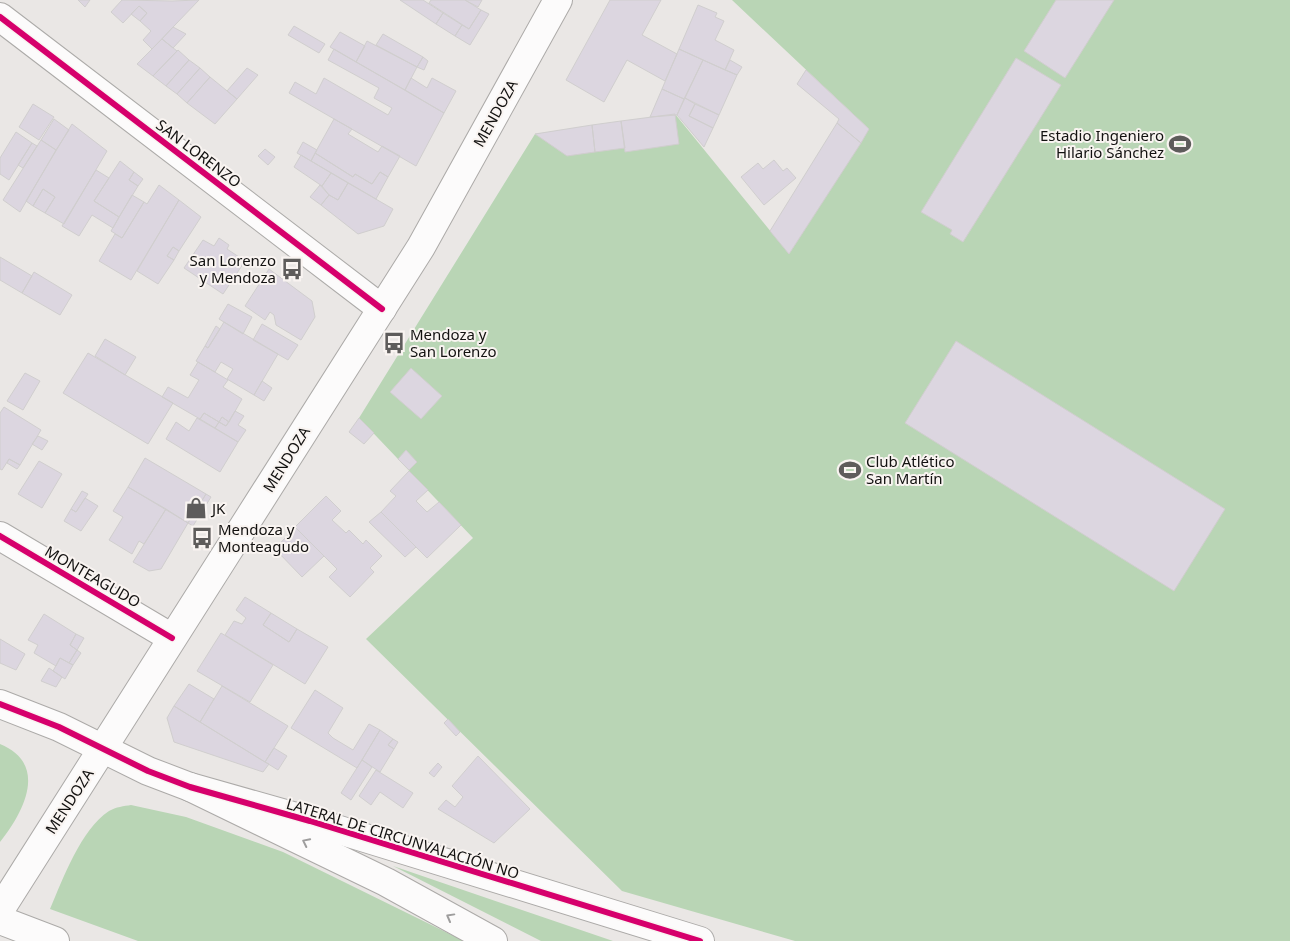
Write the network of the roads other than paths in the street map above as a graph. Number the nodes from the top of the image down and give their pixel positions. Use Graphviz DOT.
graph roads {
  1 [pos="558,0"];
  2 [pos="0,16"];
  3 [pos="382,308"];
  4 [pos="0,536"];
  5 [pos="172,638"];
  6 [pos="0,704"];
  7 [pos="102,749"];
  8 [pos="190,787"];
  9 [pos="0,910"];
  10 [pos="0,920"];
  11 [pos="55,941"];
  12 [pos="493,941"];
  13 [pos="700,941"];
  1 -- 3 [label="main road, MENDOZA"];
  2 -- 3 [label="main road, SAN LORENZO"];
  3 -- 5 [label="main road, MENDOZA"];
  4 -- 5 [label="main road, MONTEAGUDO"];
  5 -- 7 [label="main road, MENDOZA"];
  6 -- 7 [label="main road, LATERAL DE CIRCUNVALACIÓN NO"];
  7 -- 8 [label="main road, LATERAL DE CIRCUNVALACIÓN NO"];
  7 -- 9 [label="main road, MENDOZA"];
  12 -- 8 [label="main road, one-way"];
  8 -- 13 [label="main road, LATERAL DE CIRCUNVALACIÓN NO"];
  10 -- 11 [label="main road"];
}
